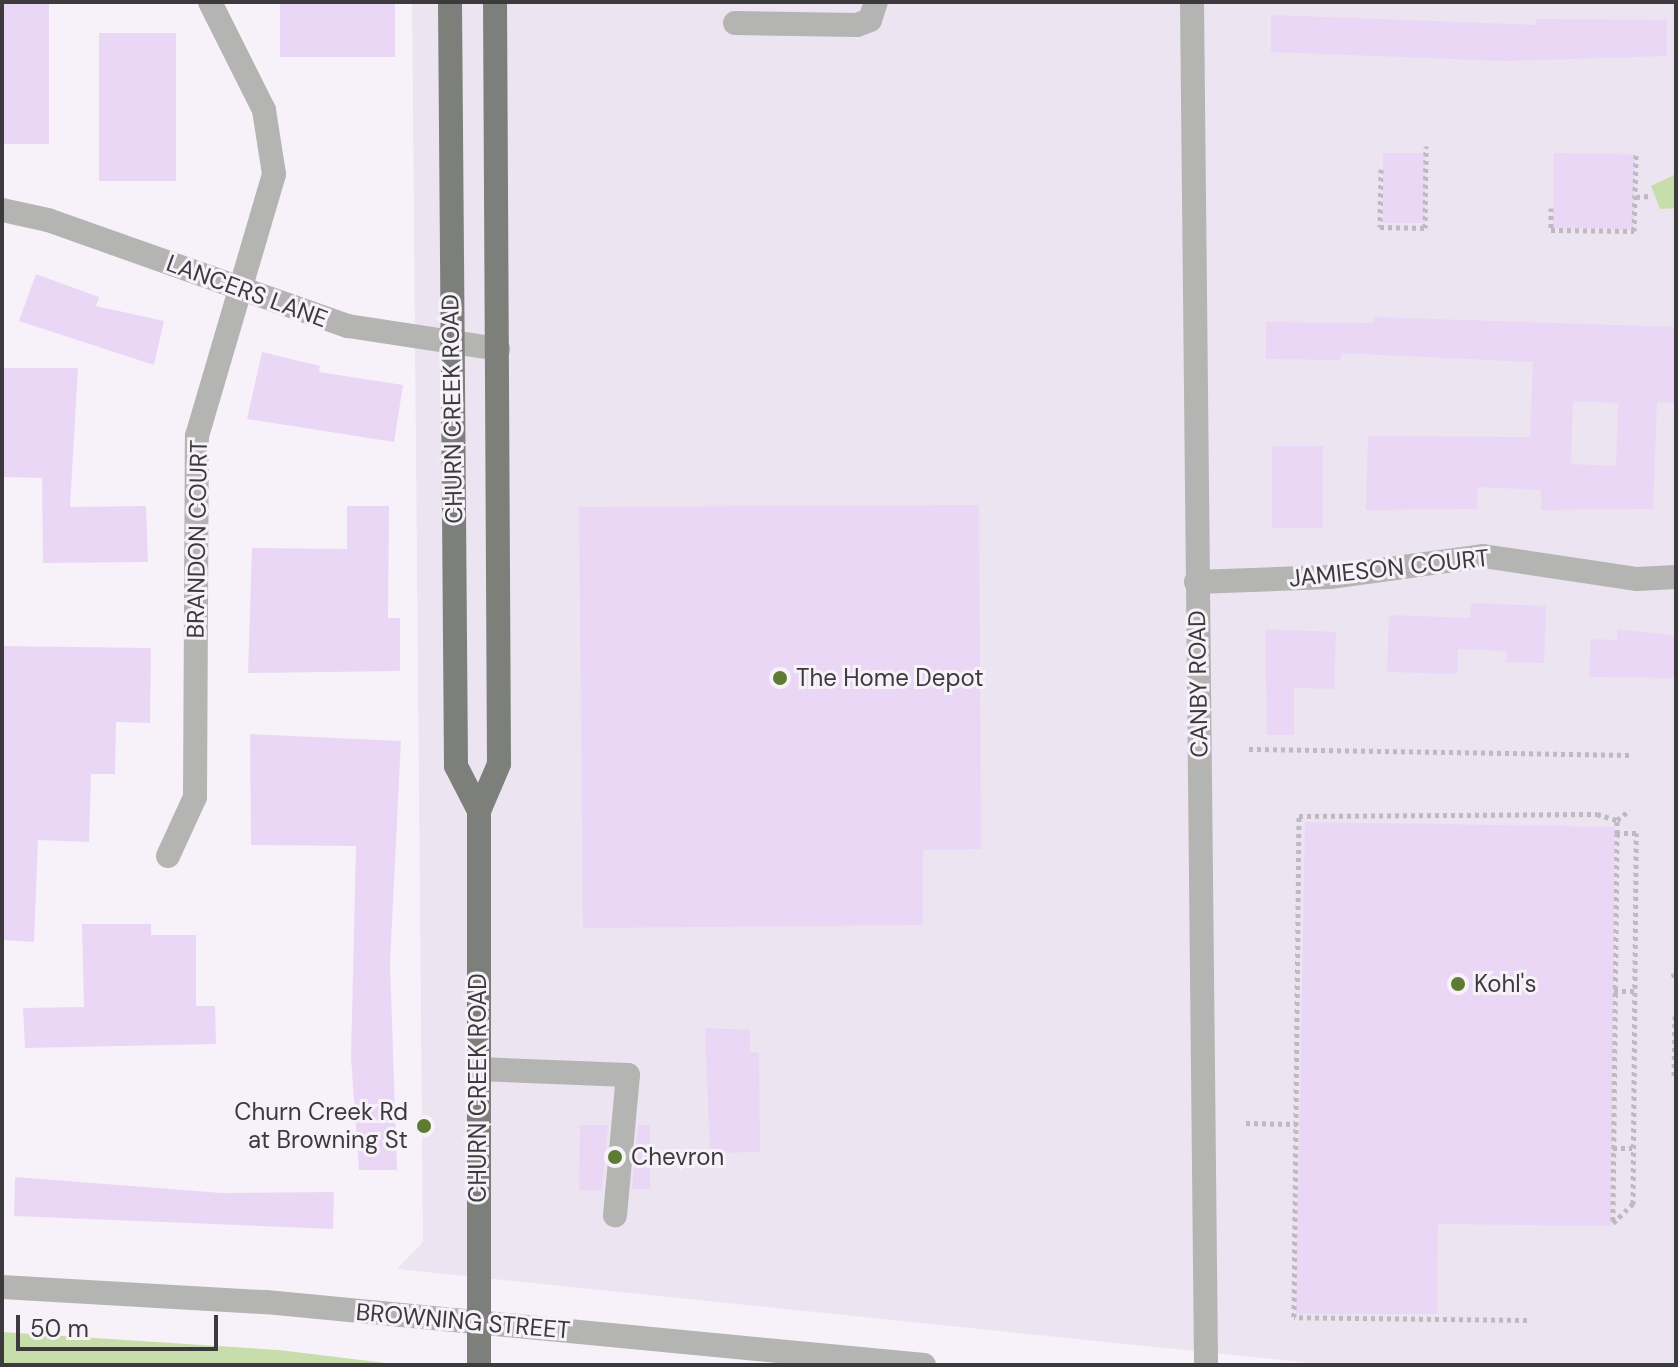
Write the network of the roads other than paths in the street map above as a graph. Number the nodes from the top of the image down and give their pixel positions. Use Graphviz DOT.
graph roads {
  1 [pos="210,2"];
  2 [pos="450,2"];
  3 [pos="495,2"];
  4 [pos="876,2"];
  5 [pos="1192,2"];
  6 [pos="735,23"];
  7 [pos="2,210"];
  8 [pos="241,289"];
  9 [pos="451,341"];
  10 [pos="498,349"];
  11 [pos="1676,577"];
  12 [pos="1196,582"];
  13 [pos="479,811"];
  14 [pos="168,856"];
  15 [pos="479,1069"];
  16 [pos="615,1215"];
  17 [pos="2,1287"];
  18 [pos="477,1322"];
  19 [pos="479,1365"];
  20 [pos="924,1365"];
  21 [pos="1206,1365"];
  1 -- 8 [label="street, BRANDON COURT"];
  2 -- 9 [label="main road, CHURN CREEK ROAD"];
  3 -- 10 [label="main road, CHURN CREEK ROAD"];
  4 -- 6 [label="street"];
  5 -- 12 [label="street, CANBY ROAD"];
  7 -- 8 [label="street, LANCERS LANE"];
  8 -- 9 [label="street, LANCERS LANE"];
  8 -- 14 [label="street, BRANDON COURT"];
  9 -- 10 [label="street, LANCERS LANE"];
  9 -- 13 [label="main road, CHURN CREEK ROAD"];
  10 -- 13 [label="main road, CHURN CREEK ROAD"];
  11 -- 12 [label="street, JAMIESON COURT"];
  12 -- 21 [label="street, CANBY ROAD"];
  13 -- 15 [label="main road, CHURN CREEK ROAD"];
  15 -- 16 [label="street"];
  15 -- 18 [label="main road, CHURN CREEK ROAD"];
  17 -- 18 [label="street, BROWNING STREET"];
  18 -- 19 [label="main road, CHURN CREEK ROAD"];
  18 -- 20 [label="street, BROWNING STREET"];
}
